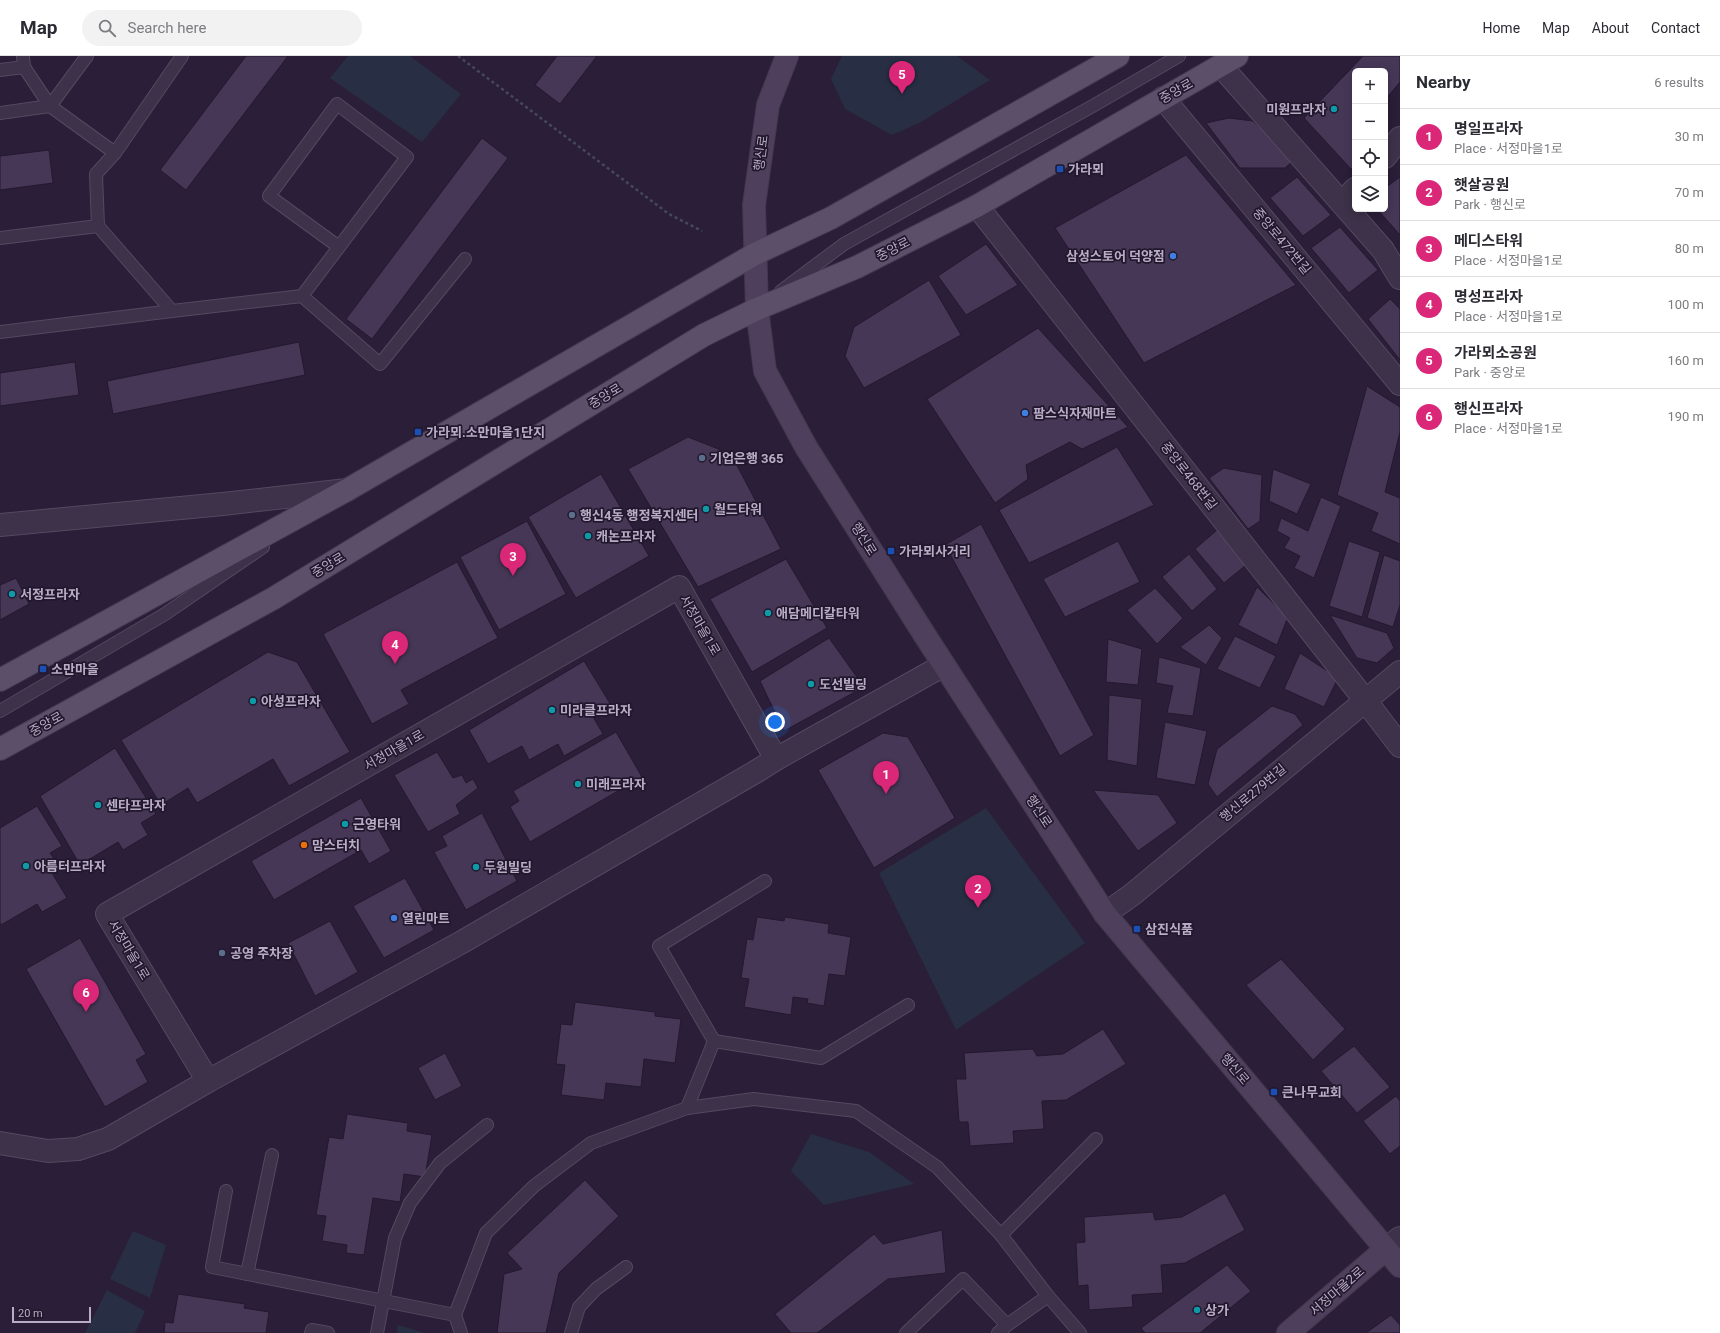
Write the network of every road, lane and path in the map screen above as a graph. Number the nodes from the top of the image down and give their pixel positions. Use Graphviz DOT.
graph roads {
  1 [pos="87,56"];
  2 [pos="182,56"];
  3 [pos="458,56"];
  4 [pos="787,56"];
  5 [pos="1118,56"];
  6 [pos="1179,56"];
  7 [pos="24,61"];
  8 [pos="1229,61"];
  9 [pos="0,70"];
  10 [pos="1163,98"];
  11 [pos="50,106"];
  12 [pos="0,113"];
  13 [pos="1400,138"];
  14 [pos="115,153"];
  15 [pos="1388,153"];
  16 [pos="1348,196"];
  17 [pos="977,206"];
  18 [pos="98,226"];
  19 [pos="702,232"];
  20 [pos="0,238"];
  21 [pos="339,247"];
  22 [pos="755,254"];
  23 [pos="465,259"];
  24 [pos="1400,278"];
  25 [pos="302,296"];
  26 [pos="757,309"];
  27 [pos="172,311"];
  28 [pos="0,332"];
  29 [pos="1400,384"];
  30 [pos="347,490"];
  31 [pos="0,525"];
  32 [pos="944,665"];
  33 [pos="1400,672"];
  34 [pos="0,680"];
  35 [pos="1365,700"];
  36 [pos="0,711"];
  37 [pos="1400,746"];
  38 [pos="0,749"];
  39 [pos="776,759"];
  40 [pos="765,881"];
  41 [pos="1105,914"];
  42 [pos="908,1005"];
  43 [pos="714,1041"];
  44 [pos="208,1081"];
  45 [pos="687,1108"];
  46 [pos="487,1125"];
  47 [pos="1096,1139"];
  48 [pos="0,1143"];
  49 [pos="272,1155"];
  50 [pos="226,1191"];
  51 [pos="1001,1235"];
  52 [pos="1393,1244"];
  53 [pos="1400,1266"];
  54 [pos="626,1268"];
  55 [pos="247,1274"];
  56 [pos="1048,1296"];
  57 [pos="383,1301"];
  58 [pos="455,1315"];
  59 [pos="1003,1329"];
  60 [pos="311,1333"];
  61 [pos="328,1333"];
  62 [pos="376,1333"];
  63 [pos="461,1333"];
  64 [pos="571,1333"];
  65 [pos="906,1333"];
  66 [pos="1080,1333"];
  67 [pos="1288,1333"];
  1 -- 11 [label="lane"];
  2 -- 14 [label="lane"];
  3 -- 19 [label="path"];
  4 -- 22 [label="main road, 행신로"];
  5 -- 22 [label="main road"];
  6 -- 26 [label="lane"];
  7 -- 9 [label="lane"];
  7 -- 11 [label="lane"];
  8 -- 10 [label="main road, 중앙로"];
  8 -- 16 [label="street, 중앙로"];
  10 -- 17 [label="main road, 중앙로"];
  10 -- 29 [label="street, 중앙로472번길"];
  11 -- 12 [label="lane"];
  11 -- 14 [label="lane"];
  13 -- 15 [label="street"];
  14 -- 18 [label="lane"];
  16 -- 24 [label="street, 중앙로"];
  17 -- 26 [label="main road, 중앙로"];
  17 -- 35 [label="street, 중앙로468번길"];
  18 -- 20 [label="lane"];
  18 -- 27 [label="lane"];
  21 -- 21 [label="lane"];
  21 -- 25 [label="lane"];
  22 -- 26 [label="main road, 행신로"];
  22 -- 30 [label="main road"];
  23 -- 25 [label="lane"];
  25 -- 27 [label="lane"];
  26 -- 32 [label="main road, 행신로"];
  26 -- 38 [label="main road, 중앙로"];
  27 -- 28 [label="lane"];
  30 -- 31 [label="street"];
  30 -- 34 [label="main road"];
  30 -- 36 [label="lane"];
  32 -- 39 [label="street"];
  32 -- 41 [label="main road, 행신로"];
  33 -- 35 [label="street, 행신로279번길"];
  35 -- 37 [label="street, 중앙로468번길"];
  35 -- 41 [label="street, 행신로279번길"];
  39 -- 44 [label="street"];
  39 -- 44 [label="street, 서정마을1로"];
  40 -- 43 [label="lane"];
  41 -- 52 [label="main road, 행신로"];
  42 -- 43 [label="lane"];
  43 -- 45 [label="lane"];
  44 -- 48 [label="street"];
  45 -- 51 [label="lane"];
  45 -- 58 [label="lane"];
  46 -- 57 [label="lane"];
  47 -- 51 [label="lane"];
  49 -- 55 [label="lane"];
  50 -- 55 [label="lane"];
  51 -- 56 [label="lane"];
  52 -- 53 [label="main road, 행신로"];
  52 -- 67 [label="main road, 서정마을2로"];
  54 -- 64 [label="lane"];
  55 -- 57 [label="lane"];
  56 -- 59 [label="lane"];
  56 -- 66 [label="lane"];
  57 -- 58 [label="lane"];
  57 -- 62 [label="lane"];
  58 -- 63 [label="lane"];
  59 -- 65 [label="lane"];
  60 -- 61 [label="lane"];
}
